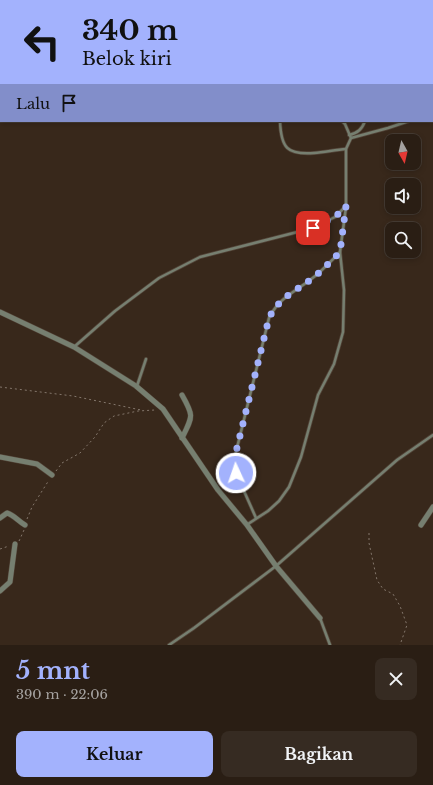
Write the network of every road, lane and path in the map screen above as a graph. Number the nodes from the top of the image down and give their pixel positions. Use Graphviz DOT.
graph roads {
  1 [pos="280,122"];
  2 [pos="343,122"];
  3 [pos="365,122"];
  4 [pos="406,122"];
  5 [pos="350,136"];
  6 [pos="346,149"];
  7 [pos="346,206"];
  8 [pos="340,252"];
  9 [pos="0,312"];
  10 [pos="74,347"];
  11 [pos="146,359"];
  12 [pos="136,386"];
  13 [pos="0,387"];
  14 [pos="182,395"];
  15 [pos="163,409"];
  16 [pos="144,411"];
  17 [pos="433,435"];
  18 [pos="182,438"];
  19 [pos="0,457"];
  20 [pos="52,475"];
  21 [pos="433,507"];
  22 [pos="0,518"];
  23 [pos="256,518"];
  24 [pos="25,525"];
  25 [pos="247,525"];
  26 [pos="421,525"];
  27 [pos="369,533"];
  28 [pos="15,544"];
  29 [pos="0,549"];
  30 [pos="276,566"];
  31 [pos="0,591"];
  32 [pos="320,618"];
  33 [pos="169,645"];
  34 [pos="330,645"];
  35 [pos="400,645"];
  1 -- 6 [label="lane"];
  2 -- 5 [label="lane"];
  3 -- 5 [label="lane"];
  4 -- 5 [label="lane"];
  5 -- 6 [label="lane"];
  6 -- 7 [label="lane"];
  7 -- 8 [label="lane"];
  7 -- 10 [label="lane"];
  8 -- 23 [label="lane"];
  8 -- 23 [label="lane"];
  9 -- 10 [label="street"];
  10 -- 12 [label="street"];
  11 -- 12 [label="lane"];
  12 -- 15 [label="street"];
  13 -- 16 [label="path"];
  14 -- 18 [label="street"];
  15 -- 16 [label="path"];
  15 -- 18 [label="street"];
  16 -- 20 [label="path"];
  17 -- 30 [label="lane"];
  18 -- 25 [label="street"];
  19 -- 20 [label="street"];
  20 -- 24 [label="path"];
  21 -- 26 [label="street"];
  22 -- 24 [label="street"];
  23 -- 25 [label="lane"];
  24 -- 28 [label="path"];
  25 -- 30 [label="street"];
  27 -- 35 [label="path"];
  28 -- 29 [label="path"];
  28 -- 31 [label="street"];
  30 -- 32 [label="street"];
  30 -- 33 [label="lane"];
  32 -- 34 [label="lane"];
}
